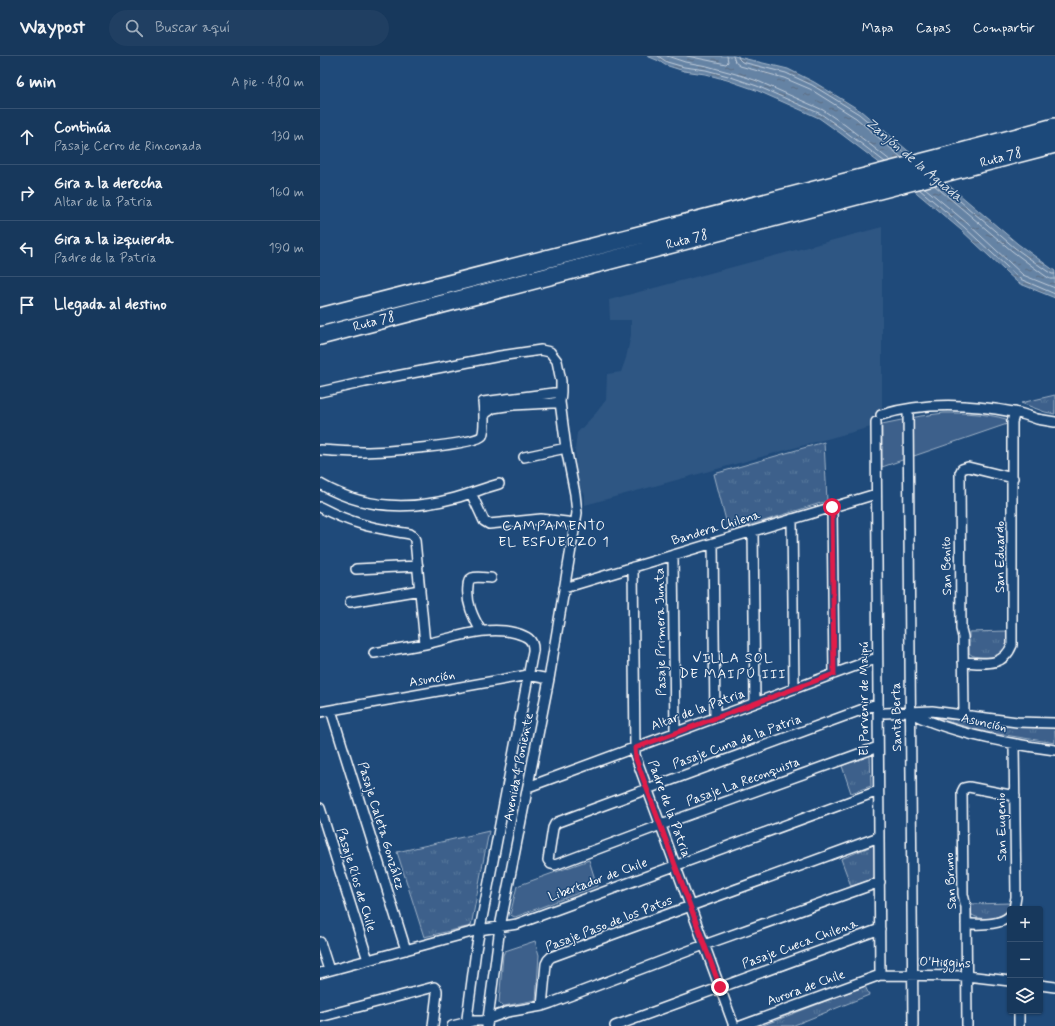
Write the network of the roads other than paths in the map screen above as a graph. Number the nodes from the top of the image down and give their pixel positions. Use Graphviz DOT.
graph roads {
  1 [pos="1055,127"];
  2 [pos="1055,144"];
  3 [pos="320,317"];
  4 [pos="320,336"];
  5 [pos="320,392"];
  6 [pos="560,397"];
  7 [pos="908,409"];
  8 [pos="1015,412"];
  9 [pos="1055,422"];
  10 [pos="566,448"];
  11 [pos="320,450"];
  12 [pos="524,457"];
  13 [pos="1013,478"];
  14 [pos="320,484"];
  15 [pos="499,484"];
  16 [pos="471,493"];
  17 [pos="876,494"];
  18 [pos="320,507"];
  19 [pos="832,507"];
  20 [pos="792,519"];
  21 [pos="575,524"];
  22 [pos="753,531"];
  23 [pos="712,543"];
  24 [pos="673,555"];
  25 [pos="418,566"];
  26 [pos="633,567"];
  27 [pos="356,569"];
  28 [pos="491,578"];
  29 [pos="564,588"];
  30 [pos="420,590"];
  31 [pos="350,602"];
  32 [pos="481,631"];
  33 [pos="425,644"];
  34 [pos="374,653"];
  35 [pos="877,658"];
  36 [pos="963,662"];
  37 [pos="834,674"];
  38 [pos="528,675"];
  39 [pos="549,679"];
  40 [pos="794,689"];
  41 [pos="755,703"];
  42 [pos="878,704"];
  43 [pos="331,710"];
  44 [pos="320,712"];
  45 [pos="910,712"];
  46 [pos="884,713"];
  47 [pos="964,715"];
  48 [pos="715,718"];
  49 [pos="1055,723"];
  50 [pos="675,733"];
  51 [pos="1014,744"];
  52 [pos="878,747"];
  53 [pos="635,748"];
  54 [pos="1055,750"];
  55 [pos="528,786"];
  56 [pos="647,788"];
  57 [pos="878,791"];
  58 [pos="1015,796"];
  59 [pos="320,808"];
  60 [pos="660,825"];
  61 [pos="879,837"];
  62 [pos="551,864"];
  63 [pos="675,866"];
  64 [pos="880,882"];
  65 [pos="690,906"];
  66 [pos="1015,906"];
  67 [pos="1007,918"];
  68 [pos="966,924"];
  69 [pos="500,927"];
  70 [pos="880,929"];
  71 [pos="479,930"];
  72 [pos="320,942"];
  73 [pos="704,946"];
  74 [pos="406,950"];
  75 [pos="368,960"];
  76 [pos="324,971"];
  77 [pos="880,975"];
  78 [pos="913,975"];
  79 [pos="966,976"];
  80 [pos="1007,981"];
  81 [pos="1043,985"];
  82 [pos="720,987"];
  83 [pos="1055,987"];
  84 [pos="542,1006"];
  85 [pos="1019,1014"];
  86 [pos="320,1017"];
  87 [pos="488,1022"];
  88 [pos="467,1024"];
  89 [pos="433,1026"];
  90 [pos="452,1026"];
  91 [pos="615,1026"];
  92 [pos="734,1026"];
  93 [pos="741,1026"];
  94 [pos="914,1026"];
  95 [pos="967,1026"];
  96 [pos="1019,1026"];
  1 -- 3 [label="highway, Ruta 78"];
  2 -- 4 [label="highway, Ruta 78"];
  5 -- 6 [label="street, Avenida 4 Poniente"];
  6 -- 10 [label="street, Avenida 4 Poniente"];
  6 -- 11 [label="street"];
  7 -- 8 [label="street"];
  7 -- 17 [label="street, El Porvenir de Maipú"];
  7 -- 45 [label="street, Santa Berta"];
  8 -- 9 [label="street"];
  8 -- 13 [label="street, San Eduardo"];
  10 -- 12 [label="street"];
  10 -- 21 [label="street, Avenida 4 Poniente"];
  13 -- 36 [label="street, San Eduardo"];
  13 -- 36 [label="street, San Benito"];
  14 -- 16 [label="street"];
  15 -- 16 [label="street"];
  16 -- 21 [label="street"];
  17 -- 19 [label="street, Bandera Chilena"];
  17 -- 35 [label="street, El Porvenir de Maipú"];
  18 -- 25 [label="street"];
  19 -- 20 [label="street, Bandera Chilena"];
  19 -- 37 [label="street"];
  20 -- 22 [label="street, Bandera Chilena"];
  20 -- 40 [label="street"];
  21 -- 29 [label="street, Avenida 4 Poniente"];
  22 -- 23 [label="street, Bandera Chilena"];
  22 -- 41 [label="street"];
  23 -- 24 [label="street, Bandera Chilena"];
  23 -- 48 [label="street"];
  24 -- 26 [label="street, Bandera Chilena"];
  24 -- 50 [label="street, Pasaje Primera Junta"];
  25 -- 27 [label="street"];
  25 -- 30 [label="street"];
  26 -- 29 [label="street, Bandera Chilena"];
  26 -- 53 [label="street, Padre de la Patria"];
  28 -- 32 [label="street"];
  29 -- 39 [label="street, Avenida 4 Poniente"];
  30 -- 31 [label="street"];
  30 -- 33 [label="street"];
  32 -- 33 [label="street"];
  32 -- 38 [label="street, Avenida 4 Poniente"];
  33 -- 34 [label="street"];
  35 -- 37 [label="street, Altar de la Patria"];
  35 -- 42 [label="street, El Porvenir de Maipú"];
  36 -- 47 [label="street, San Benito"];
  37 -- 40 [label="street, Altar de la Patria"];
  38 -- 39 [label="street, Asunción"];
  38 -- 43 [label="street, Asunción"];
  38 -- 71 [label="street, Avenida 4 Poniente"];
  39 -- 55 [label="street, Avenida 4 Poniente"];
  40 -- 41 [label="street, Altar de la Patria"];
  41 -- 48 [label="street, Altar de la Patria"];
  42 -- 52 [label="street, El Porvenir de Maipú"];
  42 -- 56 [label="street, Pasaje Cuna de la Patria"];
  43 -- 44 [label="street, Asunción"];
  43 -- 74 [label="street, Pasaje Caleta González"];
  45 -- 46 [label="street, Asunción"];
  45 -- 47 [label="street, Asunción"];
  45 -- 51 [label="street, Asunción"];
  45 -- 78 [label="street, Santa Berta"];
  47 -- 49 [label="street, Asunción"];
  48 -- 50 [label="street, Altar de la Patria"];
  50 -- 53 [label="street, Altar de la Patria"];
  51 -- 54 [label="street, Asunción"];
  51 -- 58 [label="street, San Eugenio"];
  52 -- 57 [label="street, El Porvenir de Maipú"];
  52 -- 60 [label="street, Pasaje La Reconquista"];
  53 -- 55 [label="street, Altar de la Patria"];
  53 -- 56 [label="street, Padre de la Patria"];
  55 -- 69 [label="street, Avenida 4 Poniente"];
  56 -- 60 [label="street, Padre de la Patria"];
  56 -- 62 [label="street, Pasaje Cuna de la Patria"];
  57 -- 61 [label="street, El Porvenir de Maipú"];
  57 -- 63 [label="street, Libertador de Chile"];
  58 -- 66 [label="street, San Eugenio"];
  58 -- 68 [label="street, San Bruno"];
  59 -- 75 [label="street, Pasaje Ríos de Chile"];
  60 -- 62 [label="street, Pasaje La Reconquista"];
  60 -- 63 [label="street, Padre de la Patria"];
  61 -- 64 [label="street, El Porvenir de Maipú"];
  61 -- 65 [label="street, Pasaje Paso de los Patos"];
  63 -- 65 [label="street, Padre de la Patria"];
  63 -- 69 [label="street, Libertador de Chile"];
  64 -- 70 [label="street, El Porvenir de Maipú"];
  64 -- 73 [label="street"];
  65 -- 73 [label="street, Padre de la Patria"];
  65 -- 84 [label="street, Pasaje Paso de los Patos"];
  67 -- 68 [label="street"];
  68 -- 79 [label="street, San Bruno"];
  69 -- 71 [label="street, Libertador de Chile"];
  69 -- 87 [label="street, Avenida 4 Poniente"];
  70 -- 77 [label="street, El Porvenir de Maipú"];
  70 -- 82 [label="street, Pasaje Cueca Chilena"];
  71 -- 74 [label="street, Libertador de Chile"];
  71 -- 88 [label="street, Avenida 4 Poniente"];
  72 -- 76 [label="street"];
  73 -- 82 [label="street, Padre de la Patria"];
  73 -- 84 [label="street"];
  74 -- 75 [label="street, Libertador de Chile"];
  75 -- 76 [label="street, Libertador de Chile"];
  77 -- 78 [label="street, O'Higgins"];
  77 -- 93 [label="street, Aurora de Chile"];
  78 -- 79 [label="street, O'Higgins"];
  78 -- 94 [label="street, Santa Berta"];
  79 -- 80 [label="street, O'Higgins"];
  79 -- 95 [label="street, San Bruno"];
  81 -- 83 [label="street"];
  82 -- 91 [label="street, Pasaje Cueca Chilena"];
  82 -- 92 [label="street, Padre de la Patria"];
  84 -- 87 [label="street"];
  85 -- 96 [label="street"];
  86 -- 89 [label="street"];
  87 -- 88 [label="street"];
  88 -- 90 [label="street"];
}
